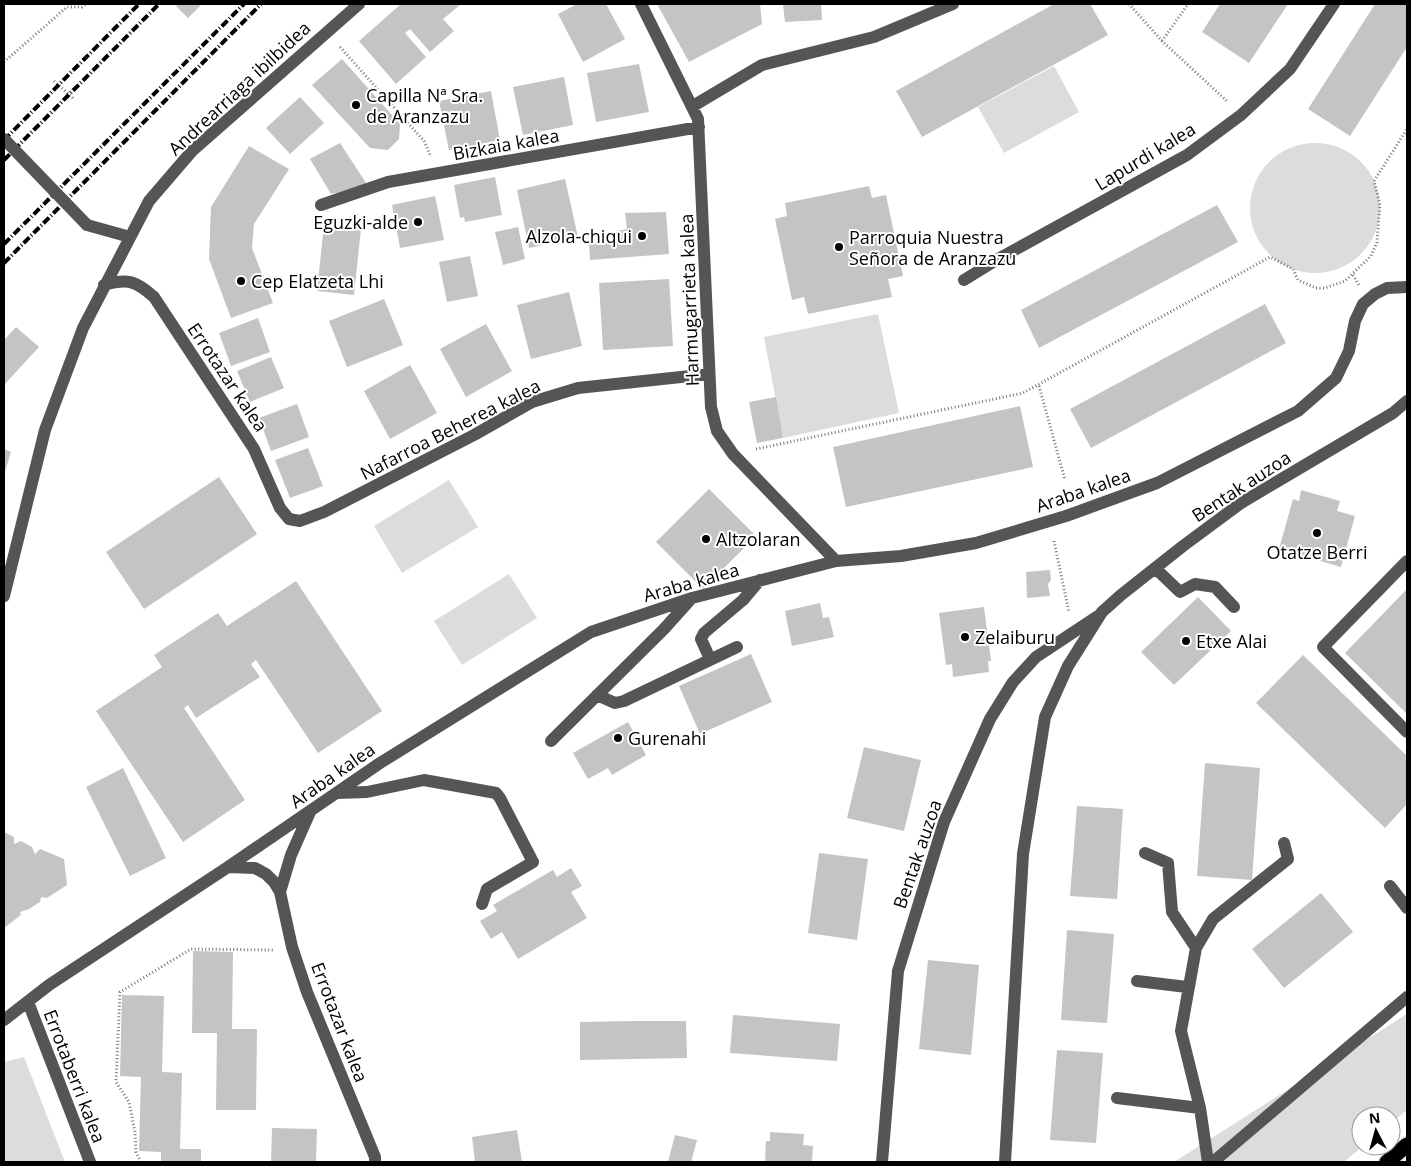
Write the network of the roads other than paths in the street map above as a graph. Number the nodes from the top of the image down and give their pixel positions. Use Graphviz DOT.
graph roads {
  1 [pos="359,4"];
  2 [pos="641,4"];
  3 [pos="953,4"];
  4 [pos="1334,4"];
  5 [pos="693,106"];
  6 [pos="699,128"];
  7 [pos="4,139"];
  8 [pos="321,205"];
  9 [pos="130,237"];
  10 [pos="964,280"];
  11 [pos="104,285"];
  12 [pos="1407,287"];
  13 [pos="710,374"];
  14 [pos="1406,404"];
  15 [pos="300,521"];
  16 [pos="836,561"];
  17 [pos="1407,561"];
  18 [pos="1155,568"];
  19 [pos="760,580"];
  20 [pos="4,596"];
  21 [pos="692,598"];
  22 [pos="1234,608"];
  23 [pos="1102,612"];
  24 [pos="737,647"];
  25 [pos="710,659"];
  26 [pos="597,694"];
  27 [pos="1407,732"];
  28 [pos="551,741"];
  29 [pos="338,793"];
  30 [pos="310,812"];
  31 [pos="1284,844"];
  32 [pos="1145,852"];
  33 [pos="228,868"];
  34 [pos="1390,886"];
  35 [pos="280,892"];
  36 [pos="482,904"];
  37 [pos="1407,908"];
  38 [pos="1196,948"];
  39 [pos="1137,981"];
  40 [pos="1187,987"];
  41 [pos="1407,997"];
  42 [pos="28,1002"];
  43 [pos="4,1020"];
  44 [pos="1117,1098"];
  45 [pos="1200,1108"];
  46 [pos="1407,1145"];
  47 [pos="90,1162"];
  48 [pos="375,1162"];
  49 [pos="882,1162"];
  50 [pos="1005,1162"];
  51 [pos="1208,1162"];
  52 [pos="1213,1162"];
  53 [pos="1387,1162"];
  1 -- 9 [label="street, Andrearriaga ibilbidea"];
  2 -- 5 [label="street, Harmugarrieta kalea"];
  3 -- 5 [label="street"];
  4 -- 10 [label="street, Lapurdi kalea"];
  5 -- 6 [label="street, Harmugarrieta kalea"];
  6 -- 8 [label="street, Bizkaia kalea"];
  6 -- 13 [label="street, Harmugarrieta kalea"];
  7 -- 9 [label="street, bridge"];
  9 -- 11 [label="street, Andrearriaga ibilbidea"];
  11 -- 15 [label="street, Errotazar kalea"];
  11 -- 20 [label="street, Andrearriaga ibilbidea"];
  12 -- 16 [label="street, Araba kalea"];
  13 -- 15 [label="street, Nafarroa Beherea kalea"];
  13 -- 16 [label="street, Harmugarrieta kalea"];
  14 -- 18 [label="street, Bentak auzoa"];
  16 -- 19 [label="street, Araba kalea"];
  17 -- 27 [label="street"];
  18 -- 22 [label="street"];
  18 -- 23 [label="street, Bentak auzoa"];
  19 -- 21 [label="street, Araba kalea"];
  19 -- 25 [label="street"];
  21 -- 26 [label="street"];
  21 -- 29 [label="street, Araba kalea"];
  23 -- 49 [label="street, Bentak auzoa"];
  23 -- 50 [label="street, Bentak auzoa"];
  24 -- 25 [label="street"];
  25 -- 26 [label="street"];
  26 -- 28 [label="street"];
  29 -- 30 [label="street, Araba kalea"];
  29 -- 36 [label="street"];
  30 -- 33 [label="street, Araba kalea"];
  30 -- 35 [label="street, Errotazar kalea"];
  31 -- 38 [label="street"];
  32 -- 38 [label="street"];
  33 -- 35 [label="street"];
  33 -- 42 [label="street, Araba kalea"];
  34 -- 37 [label="street"];
  35 -- 48 [label="street, Errotazar kalea"];
  38 -- 40 [label="street"];
  39 -- 40 [label="street"];
  40 -- 45 [label="street"];
  41 -- 52 [label="street"];
  42 -- 43 [label="street, Araba kalea"];
  42 -- 47 [label="street, Errotaberri kalea"];
  44 -- 45 [label="street"];
  45 -- 51 [label="street"];
  46 -- 53 [label="highway"];
}
